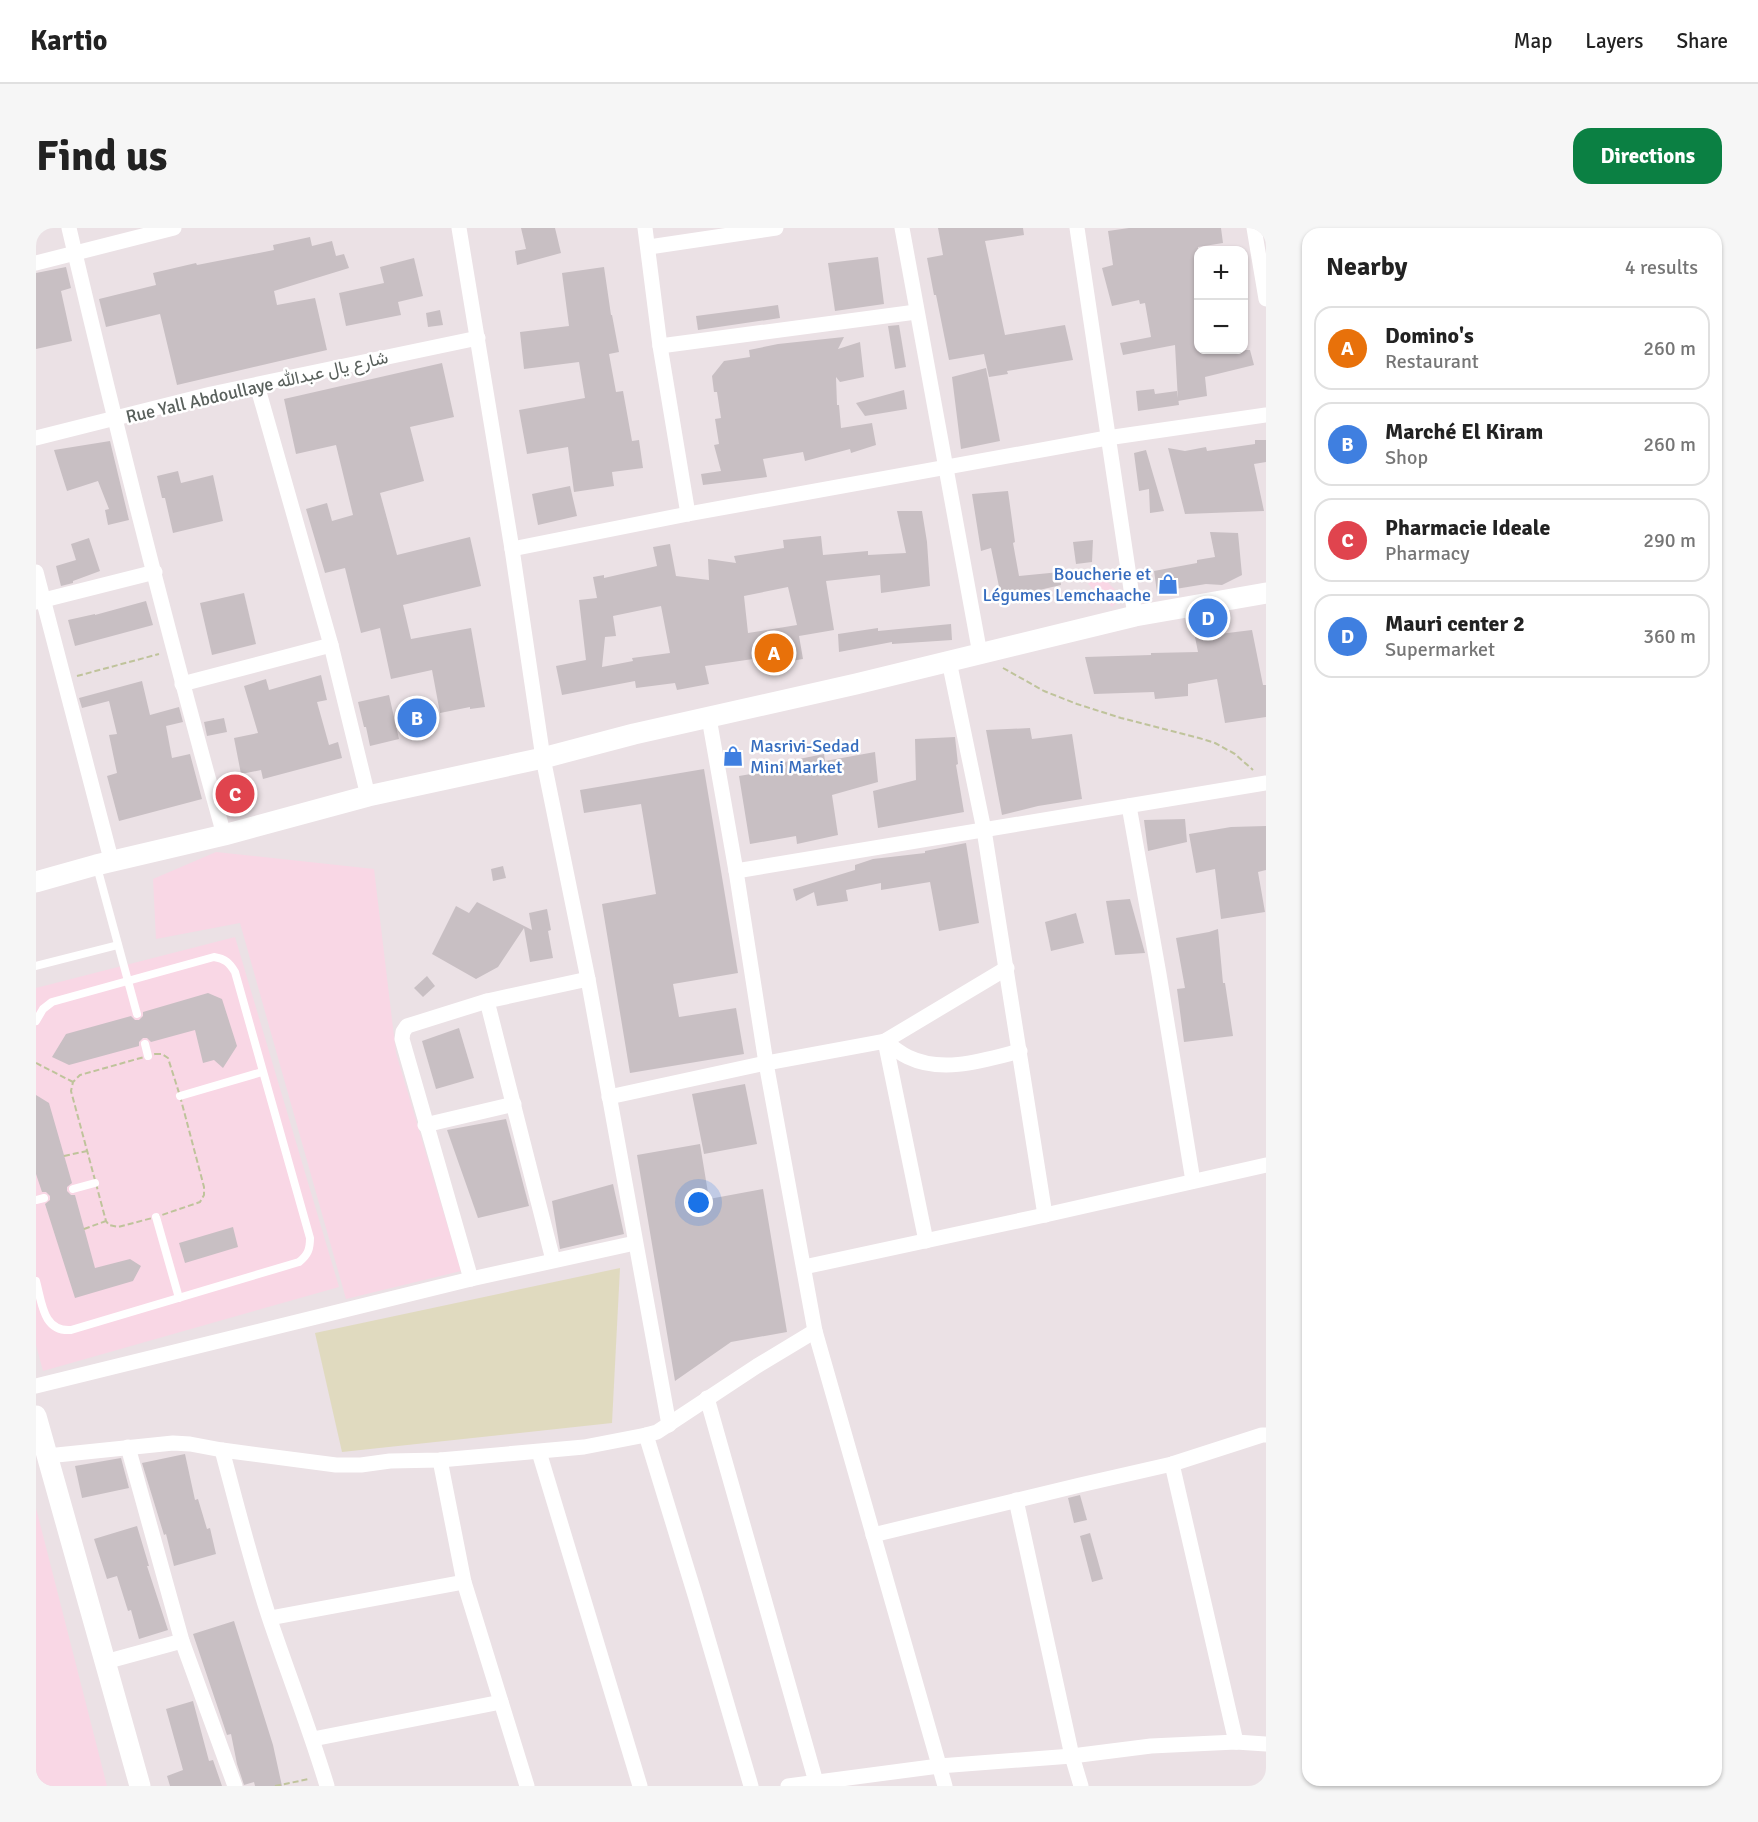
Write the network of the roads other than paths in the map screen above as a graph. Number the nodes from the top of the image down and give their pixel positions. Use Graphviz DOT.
graph roads {
  1 [pos="69,228"];
  2 [pos="174,228"];
  3 [pos="459,228"];
  4 [pos="645,228"];
  5 [pos="776,228"];
  6 [pos="902,228"];
  7 [pos="1077,228"];
  8 [pos="1254,228"];
  9 [pos="649,247"];
  10 [pos="74,252"];
  11 [pos="36,263"];
  12 [pos="1266,299"];
  13 [pos="916,312"];
  14 [pos="478,338"];
  15 [pos="660,346"];
  16 [pos="257,385"];
  17 [pos="1266,415"];
  18 [pos="114,419"];
  19 [pos="36,438"];
  20 [pos="1107,438"];
  21 [pos="945,468"];
  22 [pos="688,514"];
  23 [pos="512,549"];
  24 [pos="36,572"];
  25 [pos="155,572"];
  26 [pos="1266,593"];
  27 [pos="40,602"];
  28 [pos="1135,616"];
  29 [pos="331,645"];
  30 [pos="980,654"];
  31 [pos="949,661"];
  32 [pos="182,684"];
  33 [pos="709,718"];
  34 [pos="543,758"];
  35 [pos="1262,778"];
  36 [pos="369,796"];
  37 [pos="1129,806"];
  38 [pos="984,830"];
  39 [pos="224,836"];
  40 [pos="104,864"];
  41 [pos="736,871"];
  42 [pos="36,882"];
  43 [pos="118,945"];
  44 [pos="36,966"];
  45 [pos="1007,968"];
  46 [pos="588,979"];
  47 [pos="128,981"];
  48 [pos="487,1002"];
  49 [pos="137,1014"];
  50 [pos="36,1021"];
  51 [pos="885,1041"];
  52 [pos="145,1044"];
  53 [pos="1020,1051"];
  54 [pos="148,1056"];
  55 [pos="766,1063"];
  56 [pos="262,1072"];
  57 [pos="180,1096"];
  58 [pos="609,1097"];
  59 [pos="514,1104"];
  60 [pos="425,1125"];
  61 [pos="1266,1165"];
  62 [pos="1193,1181"];
  63 [pos="95,1183"];
  64 [pos="73,1190"];
  65 [pos="1045,1215"];
  66 [pos="156,1217"];
  67 [pos="926,1241"];
  68 [pos="635,1243"];
  69 [pos="553,1260"];
  70 [pos="804,1267"];
  71 [pos="471,1279"];
  72 [pos="36,1281"];
  73 [pos="179,1298"];
  74 [pos="815,1331"];
  75 [pos="36,1386"];
  76 [pos="707,1398"];
  77 [pos="36,1416"];
  78 [pos="669,1425"];
  79 [pos="646,1435"];
  80 [pos="1266,1435"];
  81 [pos="128,1447"];
  82 [pos="222,1450"];
  83 [pos="539,1452"];
  84 [pos="47,1456"];
  85 [pos="440,1460"];
  86 [pos="1172,1464"];
  87 [pos="1016,1500"];
  88 [pos="873,1535"];
  89 [pos="464,1582"];
  90 [pos="270,1618"];
  91 [pos="182,1641"];
  92 [pos="105,1662"];
  93 [pos="501,1702"];
  94 [pos="313,1738"];
  95 [pos="1236,1742"];
  96 [pos="1266,1744"];
  97 [pos="1072,1756"];
  98 [pos="939,1766"];
  99 [pos="326,1781"];
  100 [pos="816,1782"];
  101 [pos="140,1786"];
  102 [pos="235,1786"];
  103 [pos="527,1786"];
  104 [pos="640,1786"];
  105 [pos="751,1786"];
  106 [pos="788,1786"];
  107 [pos="945,1786"];
  108 [pos="1081,1786"];
  1 -- 10 [label="street"];
  2 -- 10 [label="street"];
  3 -- 14 [label="street"];
  4 -- 9 [label="street"];
  5 -- 9 [label="street"];
  6 -- 13 [label="street"];
  7 -- 20 [label="street"];
  8 -- 12 [label="street"];
  9 -- 15 [label="street"];
  10 -- 11 [label="street"];
  10 -- 18 [label="street"];
  13 -- 15 [label="street"];
  13 -- 21 [label="street"];
  14 -- 16 [label="street, Rue Yall Abdoullaye شارع يال عبدالله"];
  14 -- 23 [label="street"];
  15 -- 22 [label="street"];
  16 -- 18 [label="street, Rue Yall Abdoullaye شارع يال عبدالله"];
  16 -- 29 [label="street"];
  17 -- 20 [label="street"];
  18 -- 19 [label="street, Rue Yall Abdoullaye شارع يال عبدالله"];
  18 -- 25 [label="street"];
  20 -- 21 [label="street"];
  20 -- 28 [label="street"];
  21 -- 22 [label="street"];
  21 -- 30 [label="street"];
  22 -- 23 [label="street"];
  23 -- 34 [label="street"];
  24 -- 27 [label="street"];
  25 -- 27 [label="street"];
  25 -- 32 [label="street"];
  26 -- 28 [label="street"];
  27 -- 40 [label="street"];
  28 -- 30 [label="street"];
  29 -- 32 [label="street"];
  29 -- 36 [label="street"];
  30 -- 31 [label="street"];
  31 -- 33 [label="street"];
  31 -- 38 [label="street"];
  32 -- 39 [label="street"];
  33 -- 34 [label="street"];
  33 -- 41 [label="street"];
  34 -- 36 [label="street"];
  34 -- 46 [label="street"];
  35 -- 37 [label="street"];
  36 -- 39 [label="street"];
  37 -- 38 [label="street"];
  37 -- 62 [label="street"];
  38 -- 41 [label="street"];
  38 -- 45 [label="street"];
  39 -- 40 [label="street"];
  40 -- 42 [label="street"];
  40 -- 43 [label="lane"];
  41 -- 55 [label="street"];
  43 -- 44 [label="lane"];
  43 -- 47 [label="lane"];
  45 -- 51 [label="street"];
  45 -- 53 [label="street"];
  46 -- 48 [label="street"];
  46 -- 58 [label="street"];
  47 -- 49 [label="lane"];
  47 -- 50 [label="lane"];
  47 -- 56 [label="lane"];
  48 -- 59 [label="street"];
  48 -- 60 [label="street"];
  51 -- 53 [label="street"];
  51 -- 55 [label="street"];
  51 -- 67 [label="street"];
  52 -- 54 [label="lane"];
  53 -- 65 [label="street"];
  55 -- 58 [label="street"];
  55 -- 70 [label="street"];
  56 -- 57 [label="lane"];
  56 -- 73 [label="lane"];
  58 -- 68 [label="street"];
  59 -- 60 [label="street"];
  59 -- 69 [label="street"];
  60 -- 71 [label="street"];
  61 -- 62 [label="street"];
  62 -- 65 [label="street"];
  63 -- 64 [label="lane"];
  65 -- 67 [label="street"];
  66 -- 73 [label="lane"];
  67 -- 70 [label="street"];
  68 -- 69 [label="street"];
  68 -- 78 [label="street"];
  69 -- 71 [label="street"];
  70 -- 74 [label="street"];
  71 -- 75 [label="street"];
  72 -- 73 [label="lane"];
  74 -- 76 [label="street"];
  74 -- 88 [label="street"];
  76 -- 78 [label="street"];
  76 -- 100 [label="street"];
  77 -- 84 [label="street"];
  78 -- 79 [label="street"];
  79 -- 83 [label="street"];
  79 -- 105 [label="street"];
  80 -- 86 [label="street"];
  81 -- 82 [label="street"];
  81 -- 84 [label="street"];
  81 -- 91 [label="street"];
  82 -- 85 [label="street"];
  82 -- 90 [label="street"];
  83 -- 85 [label="street"];
  83 -- 104 [label="street"];
  84 -- 92 [label="street"];
  85 -- 89 [label="street"];
  86 -- 87 [label="street"];
  86 -- 95 [label="street"];
  87 -- 88 [label="street"];
  87 -- 97 [label="street"];
  88 -- 98 [label="street"];
  89 -- 90 [label="street"];
  89 -- 93 [label="street"];
  90 -- 94 [label="street"];
  91 -- 92 [label="street"];
  91 -- 102 [label="street"];
  92 -- 101 [label="street"];
  93 -- 94 [label="street"];
  93 -- 103 [label="street"];
  94 -- 99 [label="street"];
  95 -- 96 [label="street"];
  95 -- 97 [label="street"];
  97 -- 98 [label="street"];
  97 -- 108 [label="street"];
  98 -- 100 [label="street"];
  98 -- 107 [label="street"];
  100 -- 106 [label="street"];
}
